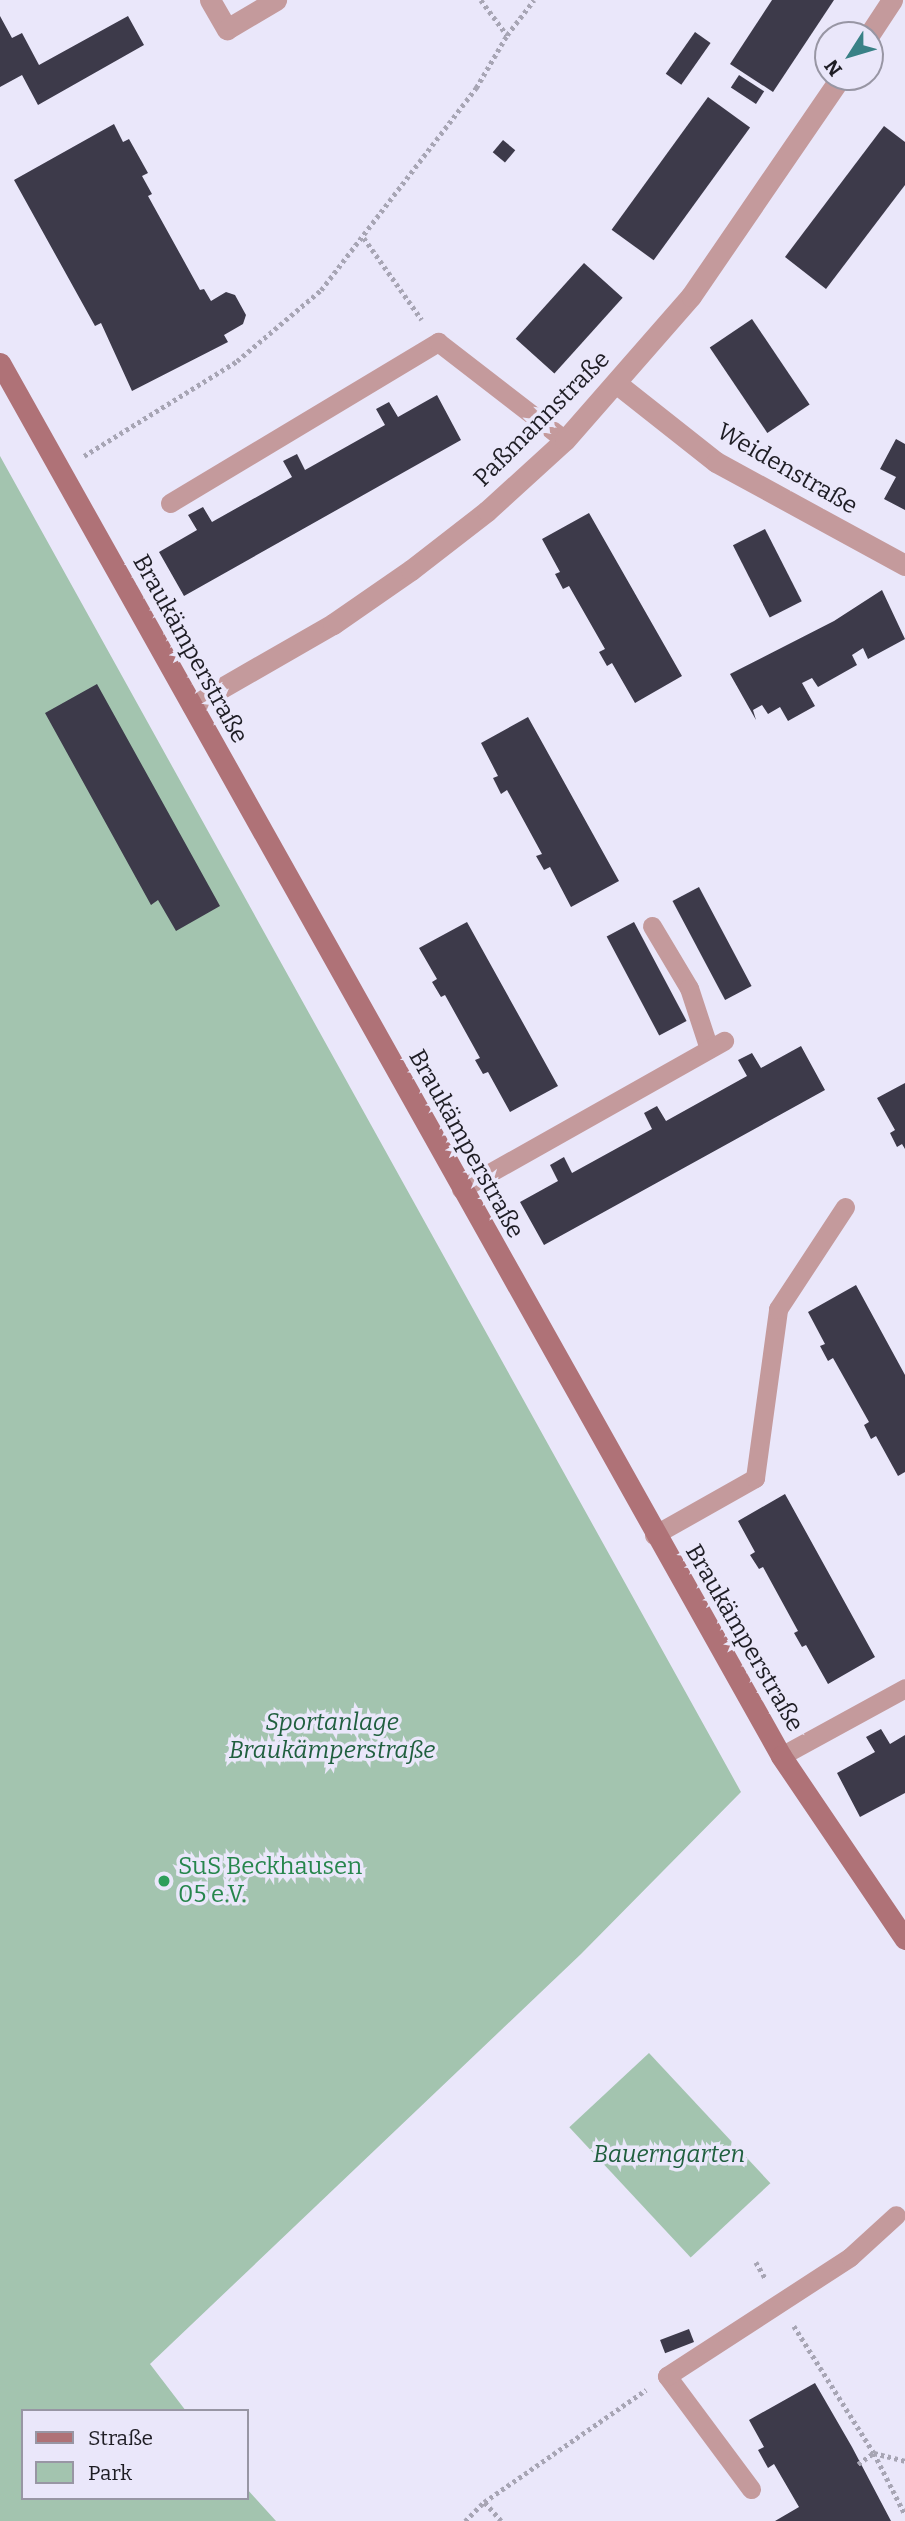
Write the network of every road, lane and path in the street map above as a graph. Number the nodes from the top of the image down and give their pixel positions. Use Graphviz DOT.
graph roads {
  1 [pos="210,0"];
  2 [pos="276,0"];
  3 [pos="481,0"];
  4 [pos="534,0"];
  5 [pos="892,0"];
  6 [pos="878,21"];
  7 [pos="507,35"];
  8 [pos="831,91"];
  9 [pos="364,238"];
  10 [pos="438,342"];
  11 [pos="0,363"];
  12 [pos="616,383"];
  13 [pos="6,390"];
  14 [pos="565,440"];
  15 [pos="62,471"];
  16 [pos="170,503"];
  17 [pos="905,565"];
  18 [pos="192,705"];
  19 [pos="652,926"];
  20 [pos="461,1189"];
  21 [pos="845,1207"];
  22 [pos="654,1535"];
  23 [pos="905,1688"];
  24 [pos="781,1756"];
  25 [pos="905,1939"];
  26 [pos="896,2215"];
  27 [pos="816,2360"];
  28 [pos="667,2376"];
  29 [pos="874,2453"];
  30 [pos="905,2461"];
  31 [pos="858,2464"];
  32 [pos="751,2489"];
  33 [pos="484,2502"];
  34 [pos="905,2514"];
  35 [pos="466,2521"];
  36 [pos="501,2521"];
  1 -- 2 [label="street"];
  3 -- 7 [label="path"];
  4 -- 7 [label="path"];
  5 -- 6 [label="street"];
  7 -- 9 [label="path"];
  8 -- 12 [label="street, Paßmannstraße"];
  9 -- 10 [label="path"];
  9 -- 15 [label="path"];
  10 -- 14 [label="lane"];
  10 -- 16 [label="lane"];
  11 -- 13 [label="street, Braukämperstraße"];
  12 -- 14 [label="street, Paßmannstraße"];
  12 -- 17 [label="street, Weidenstraße"];
  13 -- 15 [label="street, Braukämperstraße"];
  14 -- 18 [label="street, Paßmannstraße"];
  15 -- 18 [label="street, Braukämperstraße"];
  18 -- 20 [label="street, Braukämperstraße"];
  19 -- 20 [label="lane"];
  20 -- 22 [label="street, Braukämperstraße"];
  21 -- 22 [label="lane"];
  22 -- 24 [label="street, Braukämperstraße"];
  23 -- 24 [label="lane"];
  24 -- 25 [label="street, Braukämperstraße"];
  26 -- 28 [label="lane"];
  27 -- 29 [label="path"];
  28 -- 32 [label="lane"];
  28 -- 33 [label="path"];
  29 -- 30 [label="path"];
  29 -- 31 [label="path"];
  29 -- 34 [label="path"];
  33 -- 35 [label="path"];
  33 -- 36 [label="path"];
}
